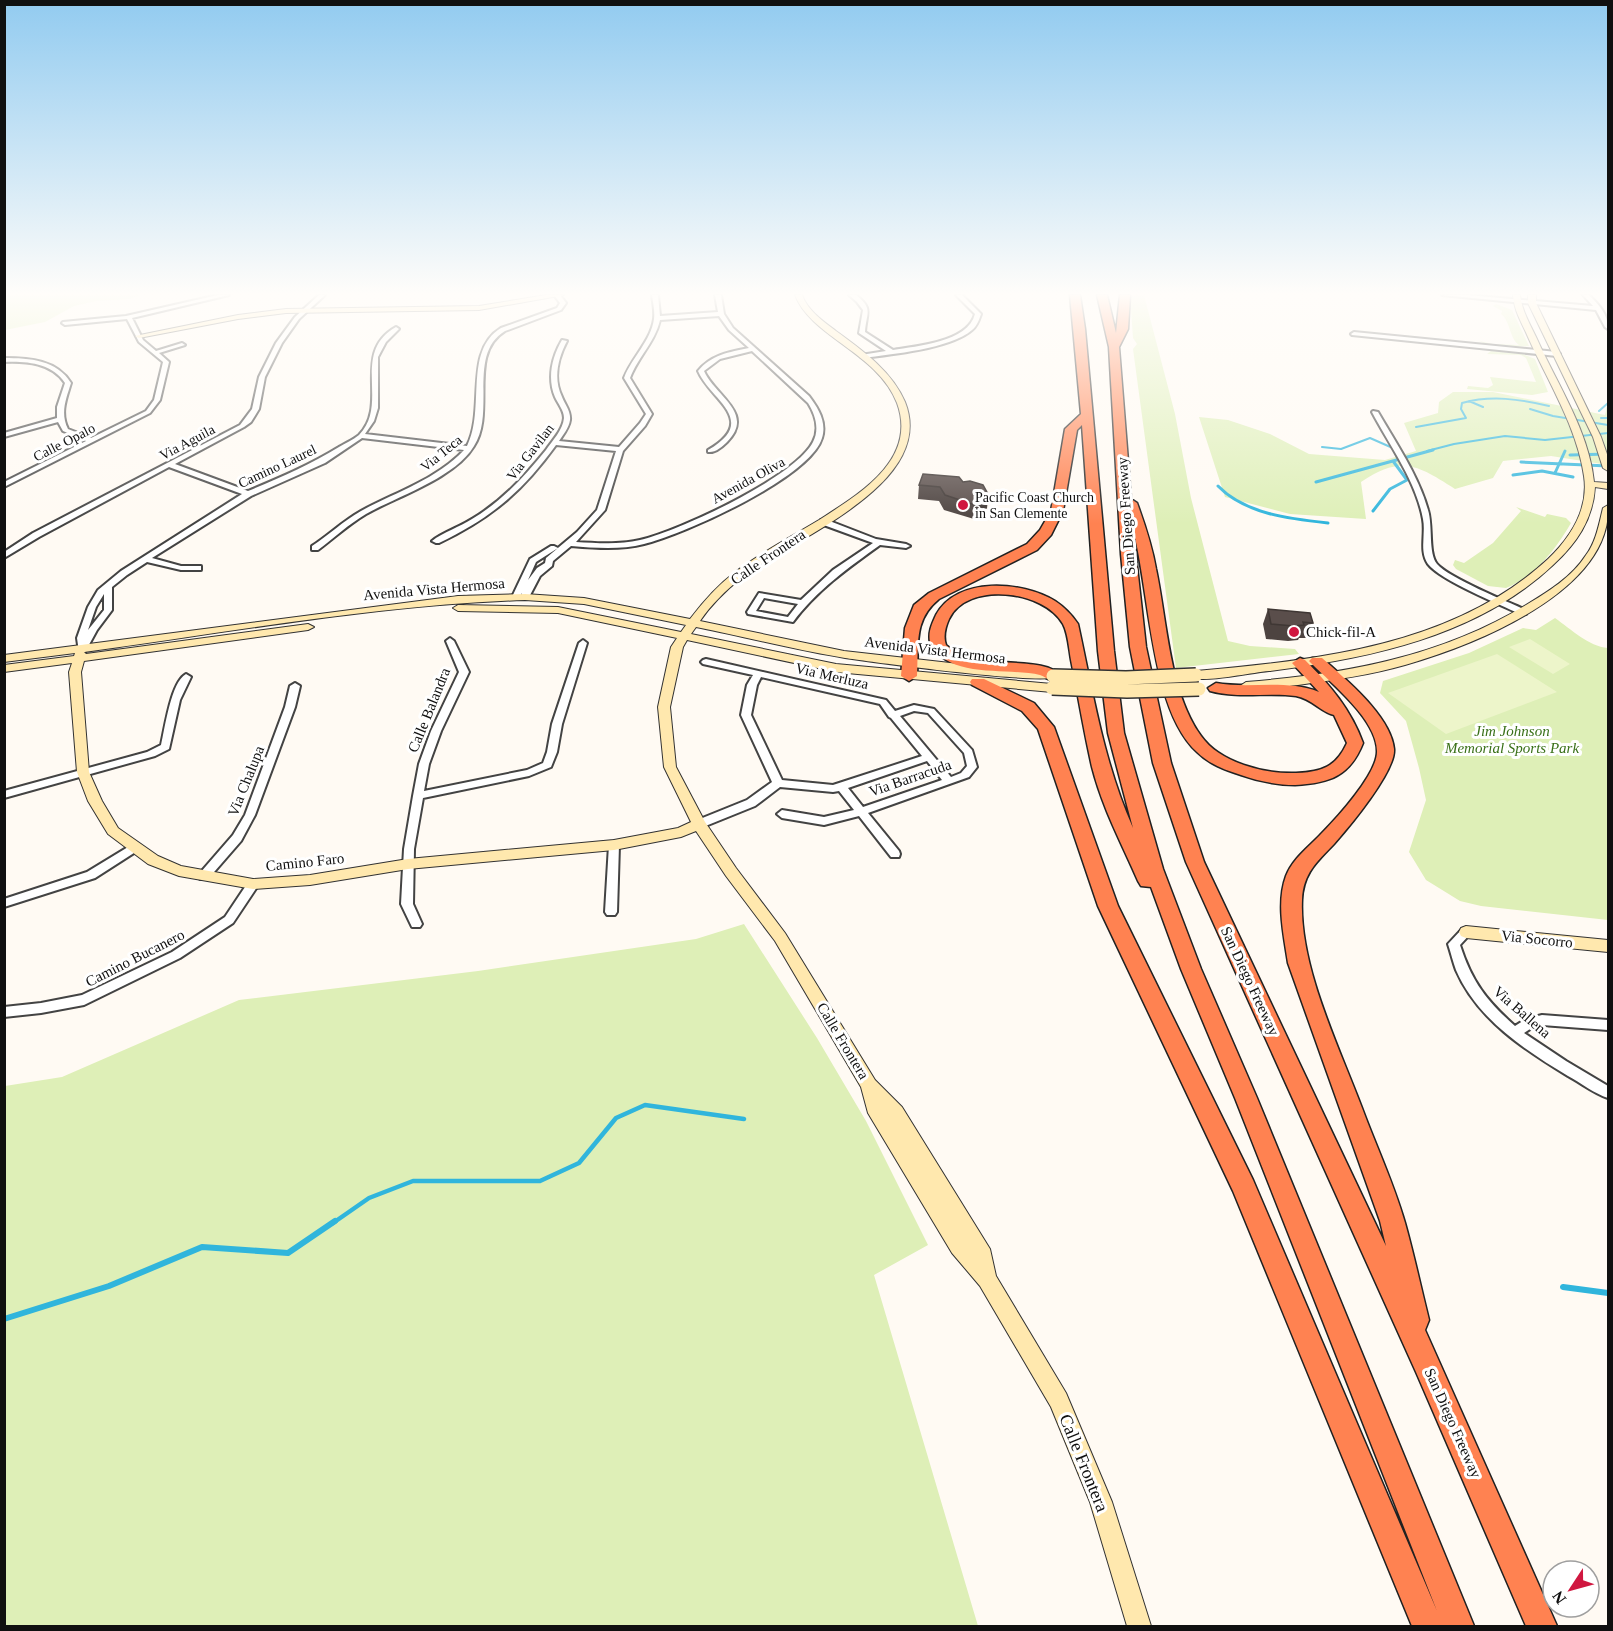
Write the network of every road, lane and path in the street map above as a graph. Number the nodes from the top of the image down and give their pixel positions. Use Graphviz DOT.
graph roads {
  1 [pos="56,371"];
  2 [pos="164,371"];
  3 [pos="265,371"];
  4 [pos="375,371"];
  5 [pos="483,371"];
  6 [pos="554,371"];
  7 [pos="629,371"];
  8 [pos="701,371"];
  9 [pos="777,371"];
  10 [pos="878,371"];
  11 [pos="1083,371"];
  12 [pos="1116,371"];
  13 [pos="1547,371"];
  14 [pos="1565,371"];
  15 [pos="1376,414"];
  16 [pos="1087,415"];
  17 [pos="59,420"];
  18 [pos="4,435"];
  19 [pos="361,435"];
  20 [pos="92,441"];
  21 [pos="555,443"];
  22 [pos="469,448"];
  23 [pos="621,449"];
  24 [pos="710,451"];
  25 [pos="170,465"];
  26 [pos="1608,468"];
  27 [pos="1123,478"];
  28 [pos="1589,479"];
  29 [pos="1608,480"];
  30 [pos="4,485"];
  31 [pos="1608,486"];
  32 [pos="248,494"];
  33 [pos="1608,508"];
  34 [pos="824,522"];
  35 [pos="436,541"];
  36 [pos="568,543"];
  37 [pos="878,543"];
  38 [pos="906,546"];
  39 [pos="315,548"];
  40 [pos="4,556"];
  41 [pos="145,559"];
  42 [pos="545,559"];
  43 [pos="531,566"];
  44 [pos="198,568"];
  45 [pos="543,568"];
  46 [pos="108,588"];
  47 [pos="521,597"];
  48 [pos="1501,601"];
  49 [pos="803,603"];
  50 [pos="108,604"];
  51 [pos="92,607"];
  52 [pos="1523,612"];
  53 [pos="102,617"];
  54 [pos="87,618"];
  55 [pos="693,623"];
  56 [pos="683,637"];
  57 [pos="450,641"];
  58 [pos="583,643"];
  59 [pos="80,655"];
  60 [pos="4,659"];
  61 [pos="1317,661"];
  62 [pos="706,662"];
  63 [pos="1300,663"];
  64 [pos="4,669"];
  65 [pos="909,670"];
  66 [pos="759,674"];
  67 [pos="186,677"];
  68 [pos="1325,678"];
  69 [pos="978,682"];
  70 [pos="1053,682"];
  71 [pos="295,686"];
  72 [pos="1216,688"];
  73 [pos="892,715"];
  74 [pos="1347,720"];
  75 [pos="929,757"];
  76 [pos="83,772"];
  77 [pos="949,781"];
  78 [pos="778,783"];
  79 [pos="842,787"];
  80 [pos="4,795"];
  81 [pos="418,796"];
  82 [pos="862,811"];
  83 [pos="782,814"];
  84 [pos="699,824"];
  85 [pos="614,845"];
  86 [pos="133,848"];
  87 [pos="895,854"];
  88 [pos="408,864"];
  89 [pos="204,876"];
  90 [pos="253,884"];
  91 [pos="4,903"];
  92 [pos="611,912"];
  93 [pos="416,924"];
  94 [pos="1466,932"];
  95 [pos="1608,946"];
  96 [pos="1191,969"];
  97 [pos="4,1012"];
  98 [pos="1608,1025"];
  99 [pos="1515,1032"];
  100 [pos="1608,1092"];
  101 [pos="1426,1362"];
  102 [pos="1139,1626"];
  103 [pos="1428,1626"];
  104 [pos="1459,1626"];
  105 [pos="1542,1626"];
  1 -- 17 [label="street"];
  2 -- 20 [label="street, Calle Opalo"];
  3 -- 25 [label="street, Via Aguila"];
  4 -- 19 [label="street, Camino Laurel"];
  5 -- 22 [label="street, Via Teca"];
  6 -- 21 [label="street, Via Gavilan"];
  7 -- 23 [label="street"];
  8 -- 24 [label="street"];
  9 -- 36 [label="street, Avenida Oliva"];
  10 -- 34 [label="main road, Calle Frontera"];
  11 -- 16 [label="highway, San Diego Freeway"];
  12 -- 27 [label="highway, San Diego Freeway"];
  13 -- 28 [label="main road, Avenida Vista Hermosa"];
  14 -- 26 [label="main road"];
  15 -- 48 [label="street"];
  16 -- 65 [label="highway"];
  16 -- 96 [label="highway, San Diego Freeway"];
  17 -- 18 [label="street"];
  17 -- 20 [label="street"];
  19 -- 22 [label="street"];
  19 -- 32 [label="street, Camino Laurel"];
  20 -- 30 [label="street, Calle Opalo"];
  21 -- 23 [label="street"];
  21 -- 35 [label="street, Via Gavilan"];
  22 -- 39 [label="street, Via Teca"];
  23 -- 36 [label="street"];
  25 -- 32 [label="street"];
  25 -- 40 [label="street, Via Aguila"];
  27 -- 74 [label="highway"];
  27 -- 101 [label="highway, San Diego Freeway"];
  28 -- 29 [label="main road"];
  28 -- 31 [label="main road"];
  28 -- 48 [label="main road, Avenida Vista Hermosa"];
  32 -- 41 [label="street, Camino Laurel"];
  33 -- 52 [label="main road, Avenida Vista Hermosa"];
  34 -- 37 [label="street"];
  34 -- 55 [label="main road, Calle Frontera"];
  36 -- 42 [label="street"];
  37 -- 38 [label="street"];
  37 -- 49 [label="street"];
  41 -- 44 [label="street"];
  41 -- 46 [label="street, Camino Laurel"];
  42 -- 43 [label="street"];
  42 -- 45 [label="street"];
  43 -- 45 [label="street"];
  43 -- 47 [label="street"];
  45 -- 47 [label="street"];
  46 -- 50 [label="street"];
  46 -- 51 [label="street, Camino Laurel"];
  47 -- 55 [label="main road, Avenida Vista Hermosa"];
  47 -- 59 [label="main road, Avenida Vista Hermosa"];
  48 -- 52 [label="street"];
  48 -- 61 [label="main road, Avenida Vista Hermosa"];
  49 -- 49 [label="street"];
  50 -- 51 [label="street"];
  50 -- 53 [label="street"];
  51 -- 54 [label="street, Camino Laurel"];
  52 -- 68 [label="main road, Avenida Vista Hermosa"];
  53 -- 54 [label="street"];
  53 -- 59 [label="street"];
  54 -- 59 [label="street, Camino Laurel"];
  55 -- 56 [label="main road, Calle Frontera"];
  55 -- 65 [label="main road, Avenida Vista Hermosa"];
  56 -- 59 [label="main road, Avenida Vista Hermosa"];
  56 -- 65 [label="main road, Avenida Vista Hermosa"];
  56 -- 84 [label="main road, Calle Frontera"];
  57 -- 81 [label="street, Calle Balandra"];
  58 -- 81 [label="street"];
  59 -- 60 [label="main road, Avenida Vista Hermosa"];
  59 -- 64 [label="main road, Avenida Vista Hermosa"];
  59 -- 76 [label="main road, Camino Faro"];
  61 -- 63 [label="main road, Avenida Vista Hermosa"];
  61 -- 68 [label="highway"];
  62 -- 66 [label="street, Via Merluza"];
  63 -- 68 [label="highway"];
  63 -- 70 [label="main road, Avenida Vista Hermosa, bridge"];
  65 -- 69 [label="main road, Avenida Vista Hermosa"];
  65 -- 70 [label="main road, Avenida Vista Hermosa"];
  66 -- 73 [label="street, Via Merluza"];
  66 -- 78 [label="street"];
  67 -- 76 [label="street"];
  68 -- 72 [label="main road, Avenida Vista Hermosa"];
  68 -- 74 [label="highway"];
  68 -- 101 [label="highway"];
  69 -- 70 [label="main road, Avenida Vista Hermosa"];
  69 -- 103 [label="highway"];
  70 -- 72 [label="main road, Avenida Vista Hermosa, bridge"];
  70 -- 96 [label="highway"];
  71 -- 89 [label="street, Via Chalupa"];
  72 -- 74 [label="highway"];
  73 -- 75 [label="street, Via Merluza"];
  73 -- 77 [label="street, Via Barracuda"];
  75 -- 77 [label="street, Via Merluza"];
  75 -- 79 [label="street"];
  76 -- 80 [label="street"];
  76 -- 86 [label="main road, Camino Faro"];
  77 -- 82 [label="street, Via Barracuda"];
  78 -- 79 [label="street"];
  78 -- 84 [label="street"];
  79 -- 82 [label="street"];
  81 -- 88 [label="street, Calle Balandra"];
  82 -- 83 [label="street, Via Barracuda"];
  82 -- 87 [label="street"];
  84 -- 85 [label="main road, Camino Faro"];
  84 -- 102 [label="main road, Calle Frontera"];
  85 -- 88 [label="main road, Camino Faro"];
  85 -- 92 [label="street"];
  86 -- 89 [label="main road, Camino Faro"];
  86 -- 91 [label="street"];
  88 -- 90 [label="main road, Camino Faro"];
  88 -- 93 [label="street, Calle Balandra"];
  89 -- 90 [label="main road, Camino Faro"];
  90 -- 97 [label="street, Camino Bucanero"];
  94 -- 95 [label="main road, Via Socorro"];
  94 -- 99 [label="street, Via Ballena"];
  96 -- 104 [label="highway, San Diego Freeway"];
  98 -- 99 [label="street"];
  99 -- 100 [label="street, Via Ballena"];
  101 -- 105 [label="highway, San Diego Freeway"];
}
